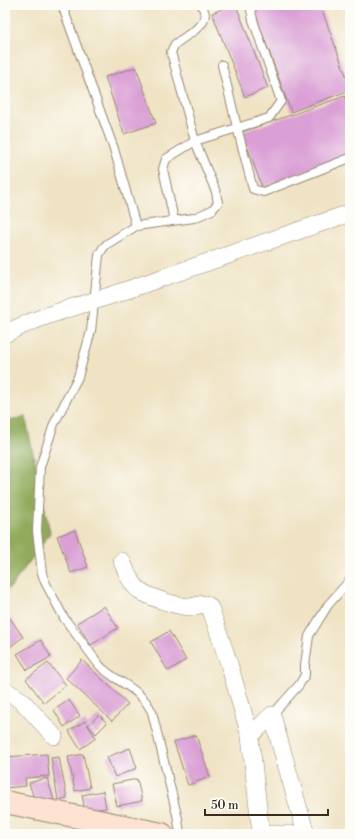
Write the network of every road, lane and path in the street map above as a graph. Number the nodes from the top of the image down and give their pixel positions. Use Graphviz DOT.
graph roads {
  1 [pos="62,5"];
  2 [pos="202,5"];
  3 [pos="250,5"];
  4 [pos="222,65"];
  5 [pos="237,127"];
  6 [pos="195,141"];
  7 [pos="350,158"];
  8 [pos="350,213"];
  9 [pos="174,220"];
  10 [pos="136,226"];
  11 [pos="94,301"];
  12 [pos="5,334"];
  13 [pos="122,561"];
  14 [pos="350,580"];
  15 [pos="5,690"];
  16 [pos="272,715"];
  17 [pos="54,736"];
  18 [pos="250,736"];
  19 [pos="5,802"];
  20 [pos="162,834"];
  21 [pos="180,834"];
  22 [pos="261,834"];
  23 [pos="272,834"];
  24 [pos="306,834"];
  1 -- 10 [label="lane"];
  2 -- 6 [label="lane"];
  3 -- 5 [label="lane"];
  4 -- 5 [label="lane"];
  5 -- 6 [label="lane"];
  5 -- 7 [label="lane"];
  6 -- 9 [label="lane"];
  6 -- 9 [label="lane"];
  8 -- 11 [label="street"];
  9 -- 10 [label="lane"];
  10 -- 11 [label="lane"];
  11 -- 12 [label="street"];
  11 -- 21 [label="lane"];
  13 -- 18 [label="street"];
  14 -- 16 [label="lane"];
  15 -- 17 [label="street"];
  16 -- 18 [label="street"];
  16 -- 24 [label="street"];
  18 -- 22 [label="street"];
  19 -- 20 [label="main road"];
  23 -- 24 [label="street"];
}
